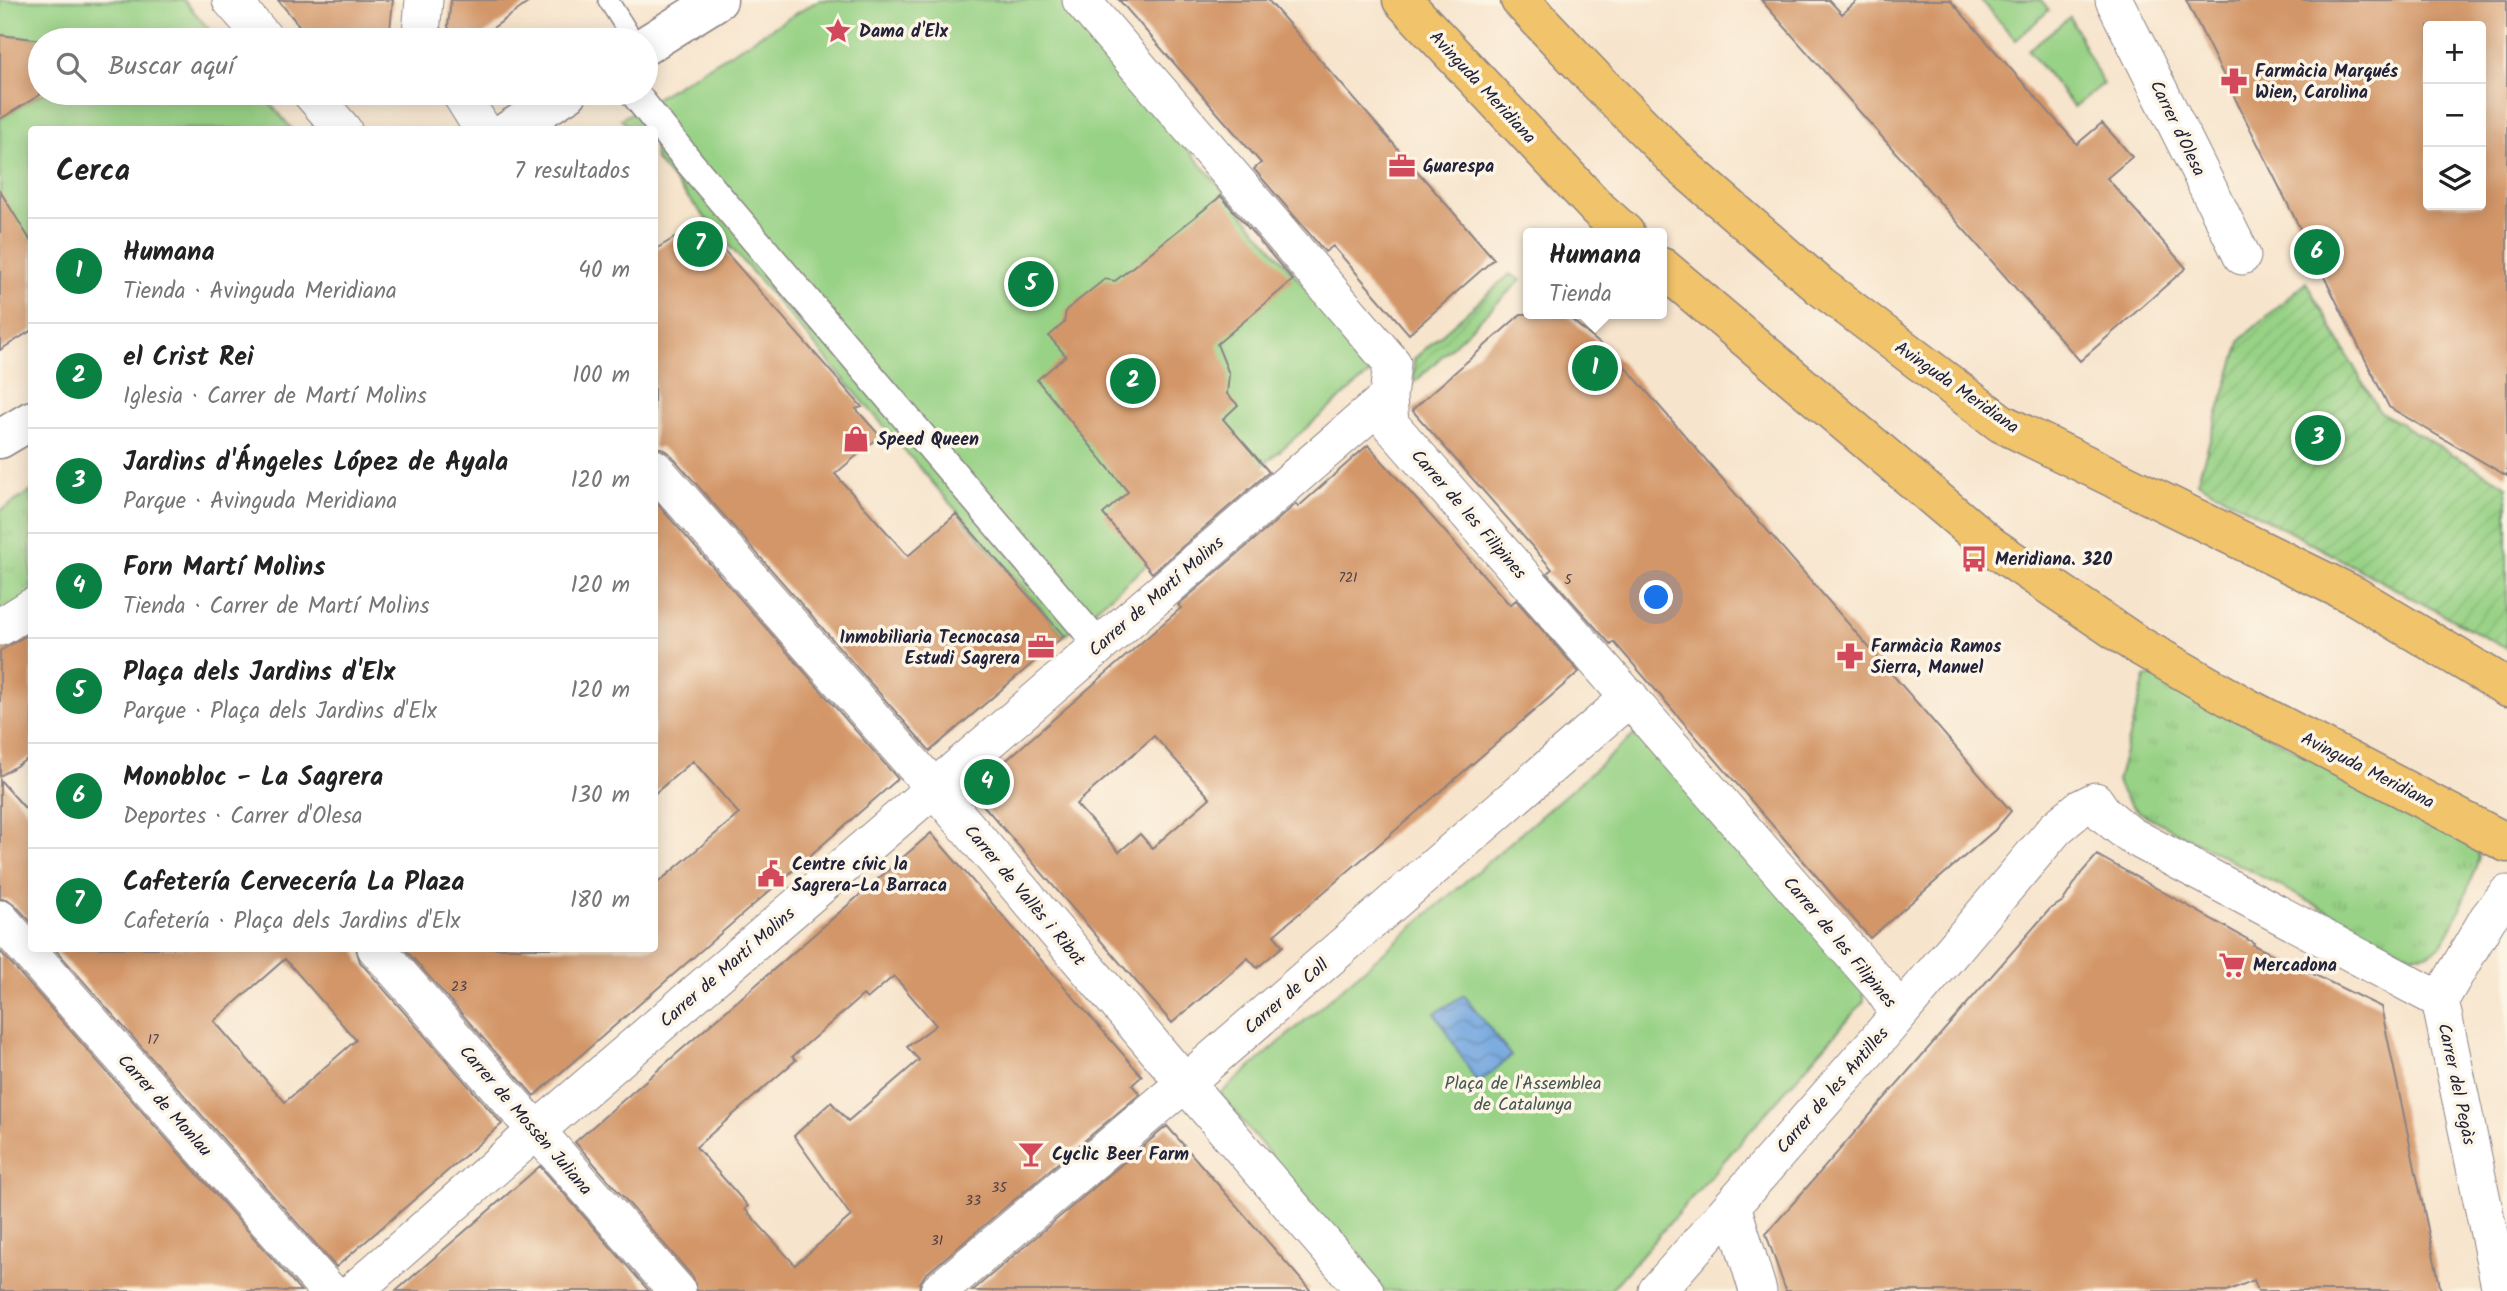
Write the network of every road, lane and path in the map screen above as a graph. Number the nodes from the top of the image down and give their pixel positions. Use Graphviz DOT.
graph roads {
  1 [pos="231,0"];
  2 [pos="424,0"];
  3 [pos="608,0"];
  4 [pos="718,0"];
  5 [pos="1081,0"];
  6 [pos="1402,0"];
  7 [pos="1520,0"];
  8 [pos="2114,0"];
  9 [pos="256,28"];
  10 [pos="421,28"];
  11 [pos="626,28"];
  12 [pos="658,37"];
  13 [pos="321,105"];
  14 [pos="468,105"];
  15 [pos="549,105"];
  16 [pos="644,105"];
  17 [pos="340,126"];
  18 [pos="481,126"];
  19 [pos="515,126"];
  20 [pos="1619,228"];
  21 [pos="2242,256"];
  22 [pos="1667,272"];
  23 [pos="1388,397"];
  24 [pos="28,422"];
  25 [pos="0,439"];
  26 [pos="658,473"];
  27 [pos="28,610"];
  28 [pos="0,627"];
  29 [pos="1100,645"];
  30 [pos="2507,687"];
  31 [pos="1630,697"];
  32 [pos="934,788"];
  33 [pos="2507,843"];
  34 [pos="2507,894"];
  35 [pos="0,919"];
  36 [pos="28,951"];
  37 [pos="29,952"];
  38 [pos="379,952"];
  39 [pos="2440,999"];
  40 [pos="1899,1013"];
  41 [pos="1185,1083"];
  42 [pos="536,1131"];
  43 [pos="1732,1205"];
  44 [pos="330,1291"];
  45 [pos="354,1291"];
  46 [pos="677,1291"];
  47 [pos="939,1291"];
  48 [pos="1365,1291"];
  49 [pos="1657,1291"];
  50 [pos="1758,1291"];
  51 [pos="2501,1291"];
  1 -- 9 [label="street"];
  2 -- 10 [label="street"];
  3 -- 11 [label="lane"];
  4 -- 12 [label="street"];
  5 -- 23 [label="street, Carrer de les Filipines"];
  6 -- 20 [label="main road, Avinguda Meridiana"];
  7 -- 30 [label="main road, Avinguda Meridiana"];
  8 -- 21 [label="street, Carrer d'Olesa"];
  13 -- 17 [label="street"];
  14 -- 18 [label="street"];
  15 -- 19 [label="street"];
  16 -- 29 [label="street"];
  22 -- 33 [label="main road, Avinguda Meridiana"];
  23 -- 29 [label="street, Carrer de Martí Molins"];
  23 -- 31 [label="street, Carrer de les Filipines"];
  24 -- 25 [label="street"];
  26 -- 32 [label="street, Carrer de Vallès i Ribot"];
  27 -- 28 [label="street"];
  29 -- 32 [label="street, Carrer de Martí Molins"];
  31 -- 40 [label="street, Carrer de les Filipines"];
  31 -- 41 [label="street, Carrer de Coll"];
  32 -- 41 [label="street, Carrer de Vallès i Ribot"];
  32 -- 42 [label="street, Carrer de Martí Molins"];
  34 -- 39 [label="street, Carrer del Pegàs"];
  35 -- 36 [label="street, Carrer de Monlau"];
  37 -- 44 [label="street, Carrer de Monlau"];
  38 -- 42 [label="street, Carrer de Mossèn Juliana"];
  39 -- 40 [label="street, Carrer de les Antilles"];
  39 -- 51 [label="street, Carrer del Pegàs"];
  40 -- 43 [label="street, Carrer de les Antilles"];
  41 -- 47 [label="street, Carrer de Coll"];
  41 -- 48 [label="street, Carrer de Vallès i Ribot"];
  42 -- 45 [label="street, Carrer de Martí Molins"];
  42 -- 46 [label="street, Carrer de Mossèn Juliana"];
  43 -- 49 [label="street, Carrer de les Antilles"];
  43 -- 50 [label="street"];
}
